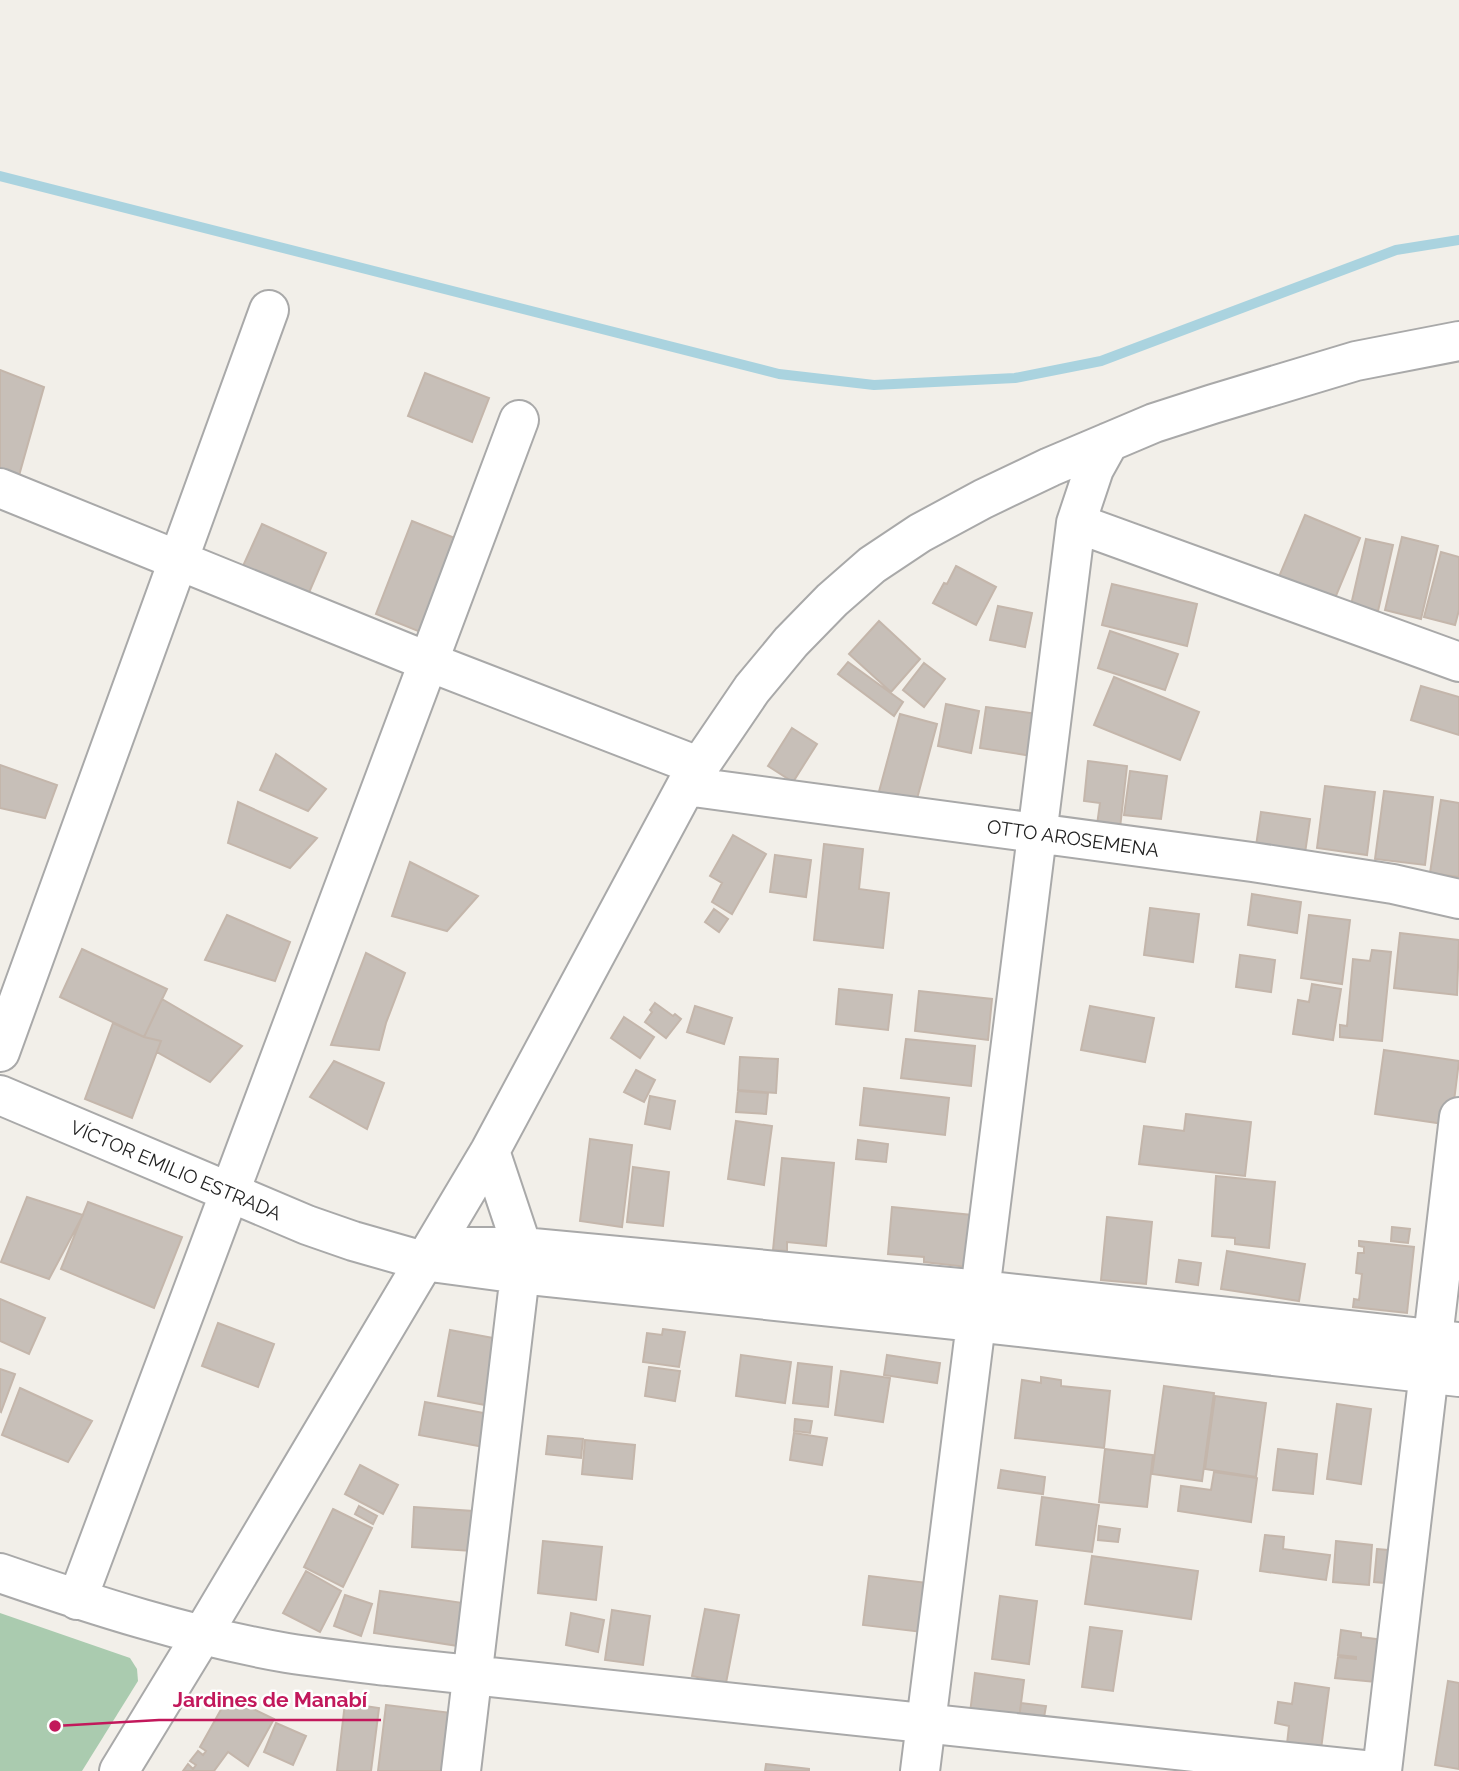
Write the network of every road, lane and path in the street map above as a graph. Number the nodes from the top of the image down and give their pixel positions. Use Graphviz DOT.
graph roads {
  1 [pos="269,310"];
  2 [pos="1459,341"];
  3 [pos="519,421"];
  4 [pos="1109,442"];
  5 [pos="0,488"];
  6 [pos="1076,523"];
  7 [pos="179,560"];
  8 [pos="429,662"];
  9 [pos="1459,662"];
  10 [pos="692,776"];
  11 [pos="1037,834"];
  12 [pos="1459,899"];
  13 [pos="0,1052"];
  14 [pos="0,1095"];
  15 [pos="1459,1117"];
  16 [pos="489,1151"];
  17 [pos="228,1193"];
  18 [pos="428,1254"];
  19 [pos="521,1261"];
  20 [pos="978,1306"];
  21 [pos="1444,1358"];
  22 [pos="0,1573"];
  23 [pos="77,1600"];
  24 [pos="202,1635"];
  25 [pos="472,1675"];
  26 [pos="926,1724"];
  27 [pos="119,1771"];
  28 [pos="461,1771"];
  29 [pos="920,1771"];
  30 [pos="1373,1771"];
  31 [pos="1382,1771"];
  1 -- 7 [label="street"];
  2 -- 4 [label="street"];
  3 -- 8 [label="street"];
  4 -- 6 [label="street"];
  4 -- 10 [label="street"];
  5 -- 7 [label="street, OTTO AROSEMENA"];
  6 -- 9 [label="street"];
  6 -- 11 [label="street"];
  7 -- 8 [label="street, OTTO AROSEMENA"];
  7 -- 13 [label="street"];
  8 -- 10 [label="street, OTTO AROSEMENA"];
  8 -- 17 [label="street"];
  10 -- 11 [label="street, OTTO AROSEMENA"];
  10 -- 16 [label="street"];
  11 -- 12 [label="street, OTTO AROSEMENA"];
  11 -- 20 [label="street"];
  14 -- 17 [label="street, VÍCTOR EMILIO ESTRADA"];
  15 -- 21 [label="street"];
  16 -- 18 [label="street"];
  16 -- 19 [label="street"];
  17 -- 18 [label="street, VÍCTOR EMILIO ESTRADA"];
  17 -- 23 [label="street"];
  18 -- 19 [label="street, VÍCTOR EMILIO ESTRADA"];
  18 -- 24 [label="street"];
  19 -- 20 [label="street, VÍCTOR EMILIO ESTRADA"];
  19 -- 25 [label="street"];
  20 -- 21 [label="street, VÍCTOR EMILIO ESTRADA"];
  20 -- 26 [label="street"];
  21 -- 31 [label="street"];
  22 -- 23 [label="street"];
  23 -- 24 [label="street"];
  24 -- 25 [label="street"];
  24 -- 27 [label="street"];
  25 -- 26 [label="street"];
  25 -- 28 [label="street"];
  26 -- 29 [label="street"];
  26 -- 30 [label="street"];
}
